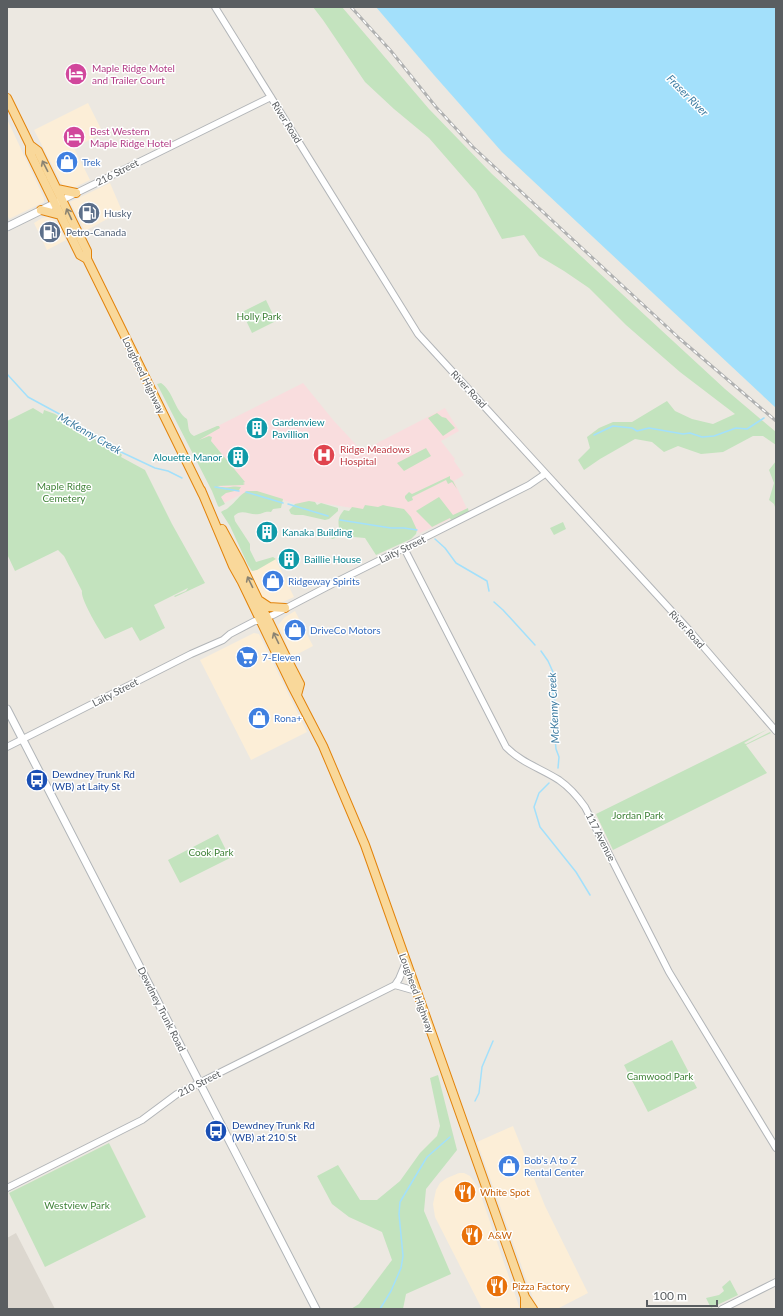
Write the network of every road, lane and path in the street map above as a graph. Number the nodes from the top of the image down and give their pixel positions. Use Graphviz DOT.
graph roads {
  1 [pos="215,7"];
  2 [pos="271,97"];
  3 [pos="7,98"];
  4 [pos="30,145"];
  5 [pos="57,189"];
  6 [pos="76,193"];
  7 [pos="62,200"];
  8 [pos="54,204"];
  9 [pos="41,210"];
  10 [pos="60,215"];
  11 [pos="7,228"];
  12 [pos="87,259"];
  13 [pos="545,474"];
  14 [pos="201,490"];
  15 [pos="404,548"];
  16 [pos="259,600"];
  17 [pos="285,608"];
  18 [pos="262,620"];
  19 [pos="7,709"];
  20 [pos="776,731"];
  21 [pos="23,739"];
  22 [pos="7,747"];
  23 [pos="406,962"];
  24 [pos="395,985"];
  25 [pos="416,991"];
  26 [pos="200,1083"];
  27 [pos="776,1148"];
  28 [pos="7,1188"];
  29 [pos="776,1282"];
  30 [pos="525,1296"];
  31 [pos="316,1309"];
  32 [pos="524,1309"];
  33 [pos="533,1309"];
  34 [pos="722,1309"];
  1 -- 2 [label="street, River Road"];
  2 -- 6 [label="street, 216 Street"];
  2 -- 13 [label="street, River Road"];
  3 -- 4 [label="highway, Lougheed Highway"];
  5 -- 4 [label="highway, Lougheed Highway, one-way"];
  4 -- 8 [label="highway, Lougheed Highway"];
  5 -- 6 [label="highway"];
  5 -- 7 [label="highway, Lougheed Highway"];
  6 -- 7 [label="street, 216 Street"];
  7 -- 8 [label="main road, 216 Street"];
  12 -- 7 [label="highway, Lougheed Highway, one-way"];
  8 -- 9 [label="main road, 216 Street"];
  8 -- 10 [label="highway, Lougheed Highway"];
  9 -- 10 [label="highway"];
  9 -- 11 [label="main road, 216 Street"];
  10 -- 12 [label="highway, Lougheed Highway"];
  12 -- 14 [label="highway, Lougheed Highway"];
  13 -- 15 [label="street, Laity Street"];
  13 -- 20 [label="street, River Road"];
  16 -- 14 [label="highway, Lougheed Highway, one-way"];
  14 -- 18 [label="highway, Lougheed Highway"];
  15 -- 17 [label="street, Laity Street"];
  15 -- 27 [label="street, 117 Avenue"];
  16 -- 17 [label="highway"];
  16 -- 18 [label="highway, Lougheed Highway"];
  17 -- 18 [label="street, Laity Street"];
  18 -- 21 [label="street, Laity Street"];
  18 -- 23 [label="highway, Lougheed Highway"];
  19 -- 21 [label="main road, Dewdney Trunk Road"];
  21 -- 22 [label="street, Laity Street"];
  21 -- 26 [label="main road, Dewdney Trunk Road"];
  23 -- 24 [label="street"];
  23 -- 25 [label="highway, Lougheed Highway"];
  24 -- 25 [label="street"];
  24 -- 26 [label="street, 210 Street"];
  25 -- 30 [label="highway, Lougheed Highway"];
  26 -- 28 [label="street, 210 Street"];
  26 -- 31 [label="main road, Dewdney Trunk Road"];
  29 -- 34 [label="street"];
  30 -- 32 [label="highway, Lougheed Highway"];
  30 -- 33 [label="highway, Lougheed Highway"];
}
